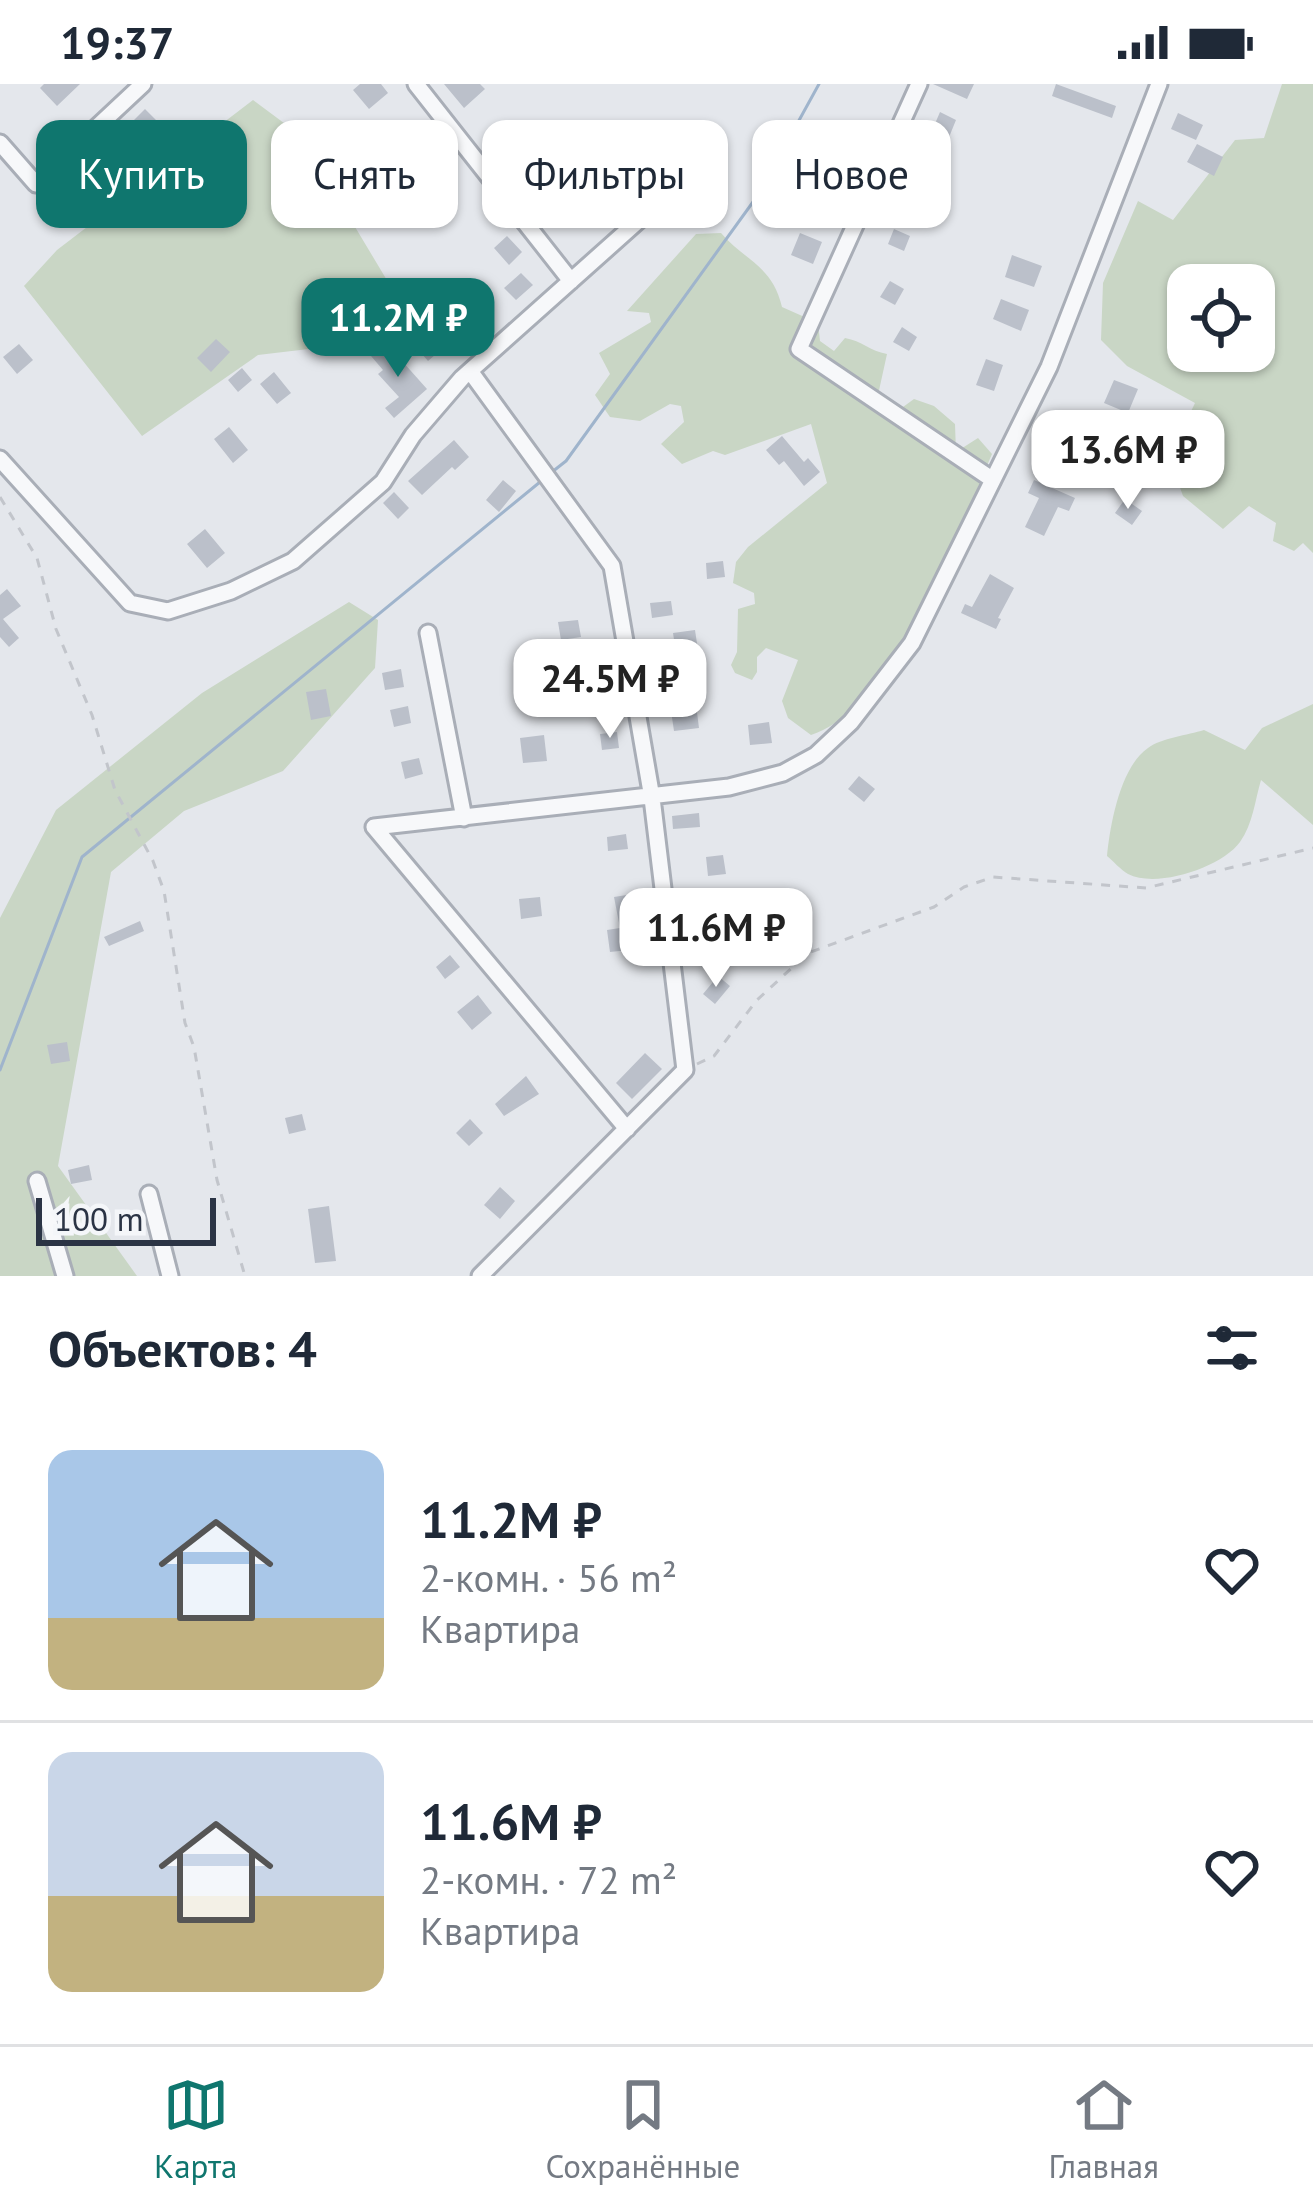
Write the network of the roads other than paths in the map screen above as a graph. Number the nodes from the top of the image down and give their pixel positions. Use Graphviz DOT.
graph roads {
  1 [pos="142,84"];
  2 [pos="416,84"];
  3 [pos="919,84"];
  4 [pos="1159,84"];
  5 [pos="0,143"];
  6 [pos="630,228"];
  7 [pos="572,281"];
  8 [pos="470,371"];
  9 [pos="0,459"];
  10 [pos="994,480"];
  11 [pos="428,633"];
  12 [pos="652,799"];
  13 [pos="464,818"];
  14 [pos="627,1129"];
  15 [pos="37,1181"];
  16 [pos="149,1194"];
  17 [pos="164,1274"];
  18 [pos="65,1276"];
  19 [pos="480,1276"];
  1 -- 5 [label="street"];
  2 -- 7 [label="street"];
  3 -- 10 [label="street"];
  4 -- 10 [label="street"];
  6 -- 7 [label="street"];
  7 -- 8 [label="street"];
  8 -- 9 [label="street"];
  8 -- 12 [label="street"];
  10 -- 12 [label="street"];
  11 -- 13 [label="street"];
  12 -- 13 [label="street"];
  12 -- 14 [label="street"];
  13 -- 14 [label="street"];
  14 -- 19 [label="street"];
  15 -- 18 [label="street"];
  16 -- 17 [label="street"];
}
